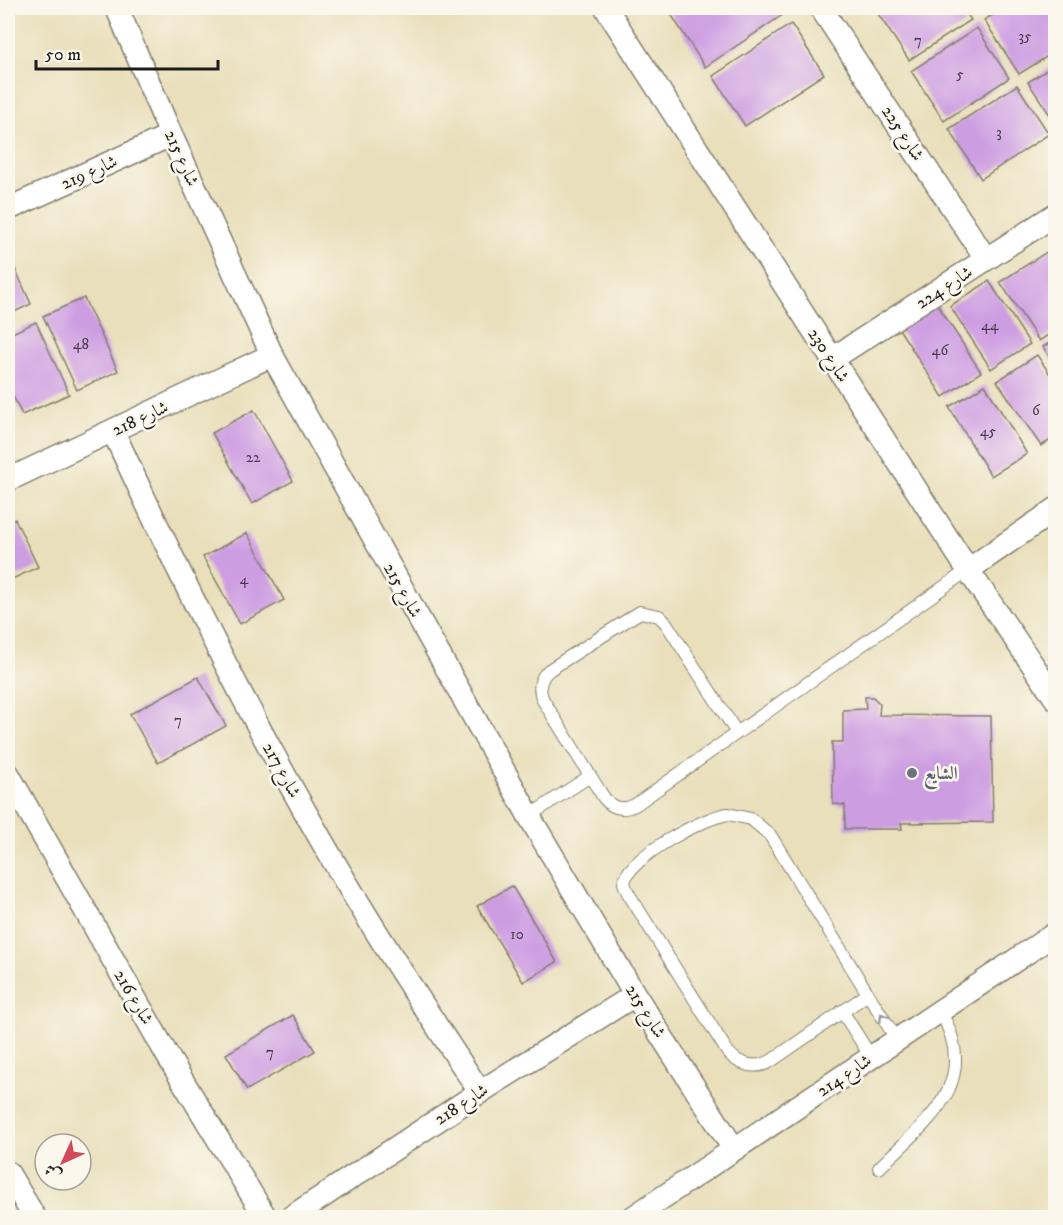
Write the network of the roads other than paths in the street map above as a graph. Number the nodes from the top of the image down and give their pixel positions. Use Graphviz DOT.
graph roads {
  1 [pos="117,8"];
  2 [pos="606,8"];
  3 [pos="821,8"];
  4 [pos="171,135"];
  5 [pos="8,209"];
  6 [pos="1056,214"];
  7 [pos="986,259"];
  8 [pos="272,355"];
  9 [pos="832,359"];
  10 [pos="113,431"];
  11 [pos="8,480"];
  12 [pos="1056,509"];
  13 [pos="968,570"];
  14 [pos="1056,699"];
  15 [pos="737,733"];
  16 [pos="8,774"];
  17 [pos="590,776"];
  18 [pos="529,816"];
  19 [pos="1056,933"];
  20 [pos="868,994"];
  21 [pos="635,995"];
  22 [pos="842,1011"];
  23 [pos="940,1011"];
  24 [pos="897,1040"];
  25 [pos="872,1057"];
  26 [pos="480,1092"];
  27 [pos="734,1149"];
  28 [pos="879,1168"];
  29 [pos="8,1173"];
  30 [pos="35,1218"];
  31 [pos="266,1218"];
  32 [pos="290,1218"];
  33 [pos="632,1218"];
  1 -- 4 [label="street, شارع 215"];
  2 -- 9 [label="street, شارع 230"];
  3 -- 7 [label="street, شارع 225"];
  4 -- 5 [label="street, شارع 219"];
  4 -- 8 [label="street, شارع 215"];
  6 -- 7 [label="street, شارع 224"];
  7 -- 9 [label="street, شارع 224"];
  8 -- 10 [label="street, شارع 218"];
  8 -- 18 [label="street, شارع 215"];
  9 -- 13 [label="street, شارع 230"];
  10 -- 11 [label="street, شارع 218"];
  10 -- 26 [label="street, شارع 217"];
  12 -- 13 [label="street"];
  13 -- 14 [label="street, شارع 230"];
  13 -- 15 [label="lane"];
  15 -- 17 [label="lane"];
  15 -- 17 [label="lane"];
  16 -- 31 [label="street, شارع 216"];
  17 -- 18 [label="lane"];
  18 -- 21 [label="street, شارع 215"];
  19 -- 23 [label="street, شارع 214"];
  20 -- 22 [label="lane"];
  20 -- 22 [label="lane"];
  24 -- 20 [label="lane, one-way"];
  21 -- 26 [label="street, شارع 218"];
  21 -- 27 [label="street, شارع 215"];
  22 -- 25 [label="lane"];
  23 -- 24 [label="street, شارع 214"];
  23 -- 28 [label="lane"];
  24 -- 25 [label="street, شارع 214"];
  25 -- 27 [label="street, شارع 214"];
  26 -- 32 [label="street, شارع 218"];
  27 -- 33 [label="street, شارع 214"];
  29 -- 30 [label="street"];
}
